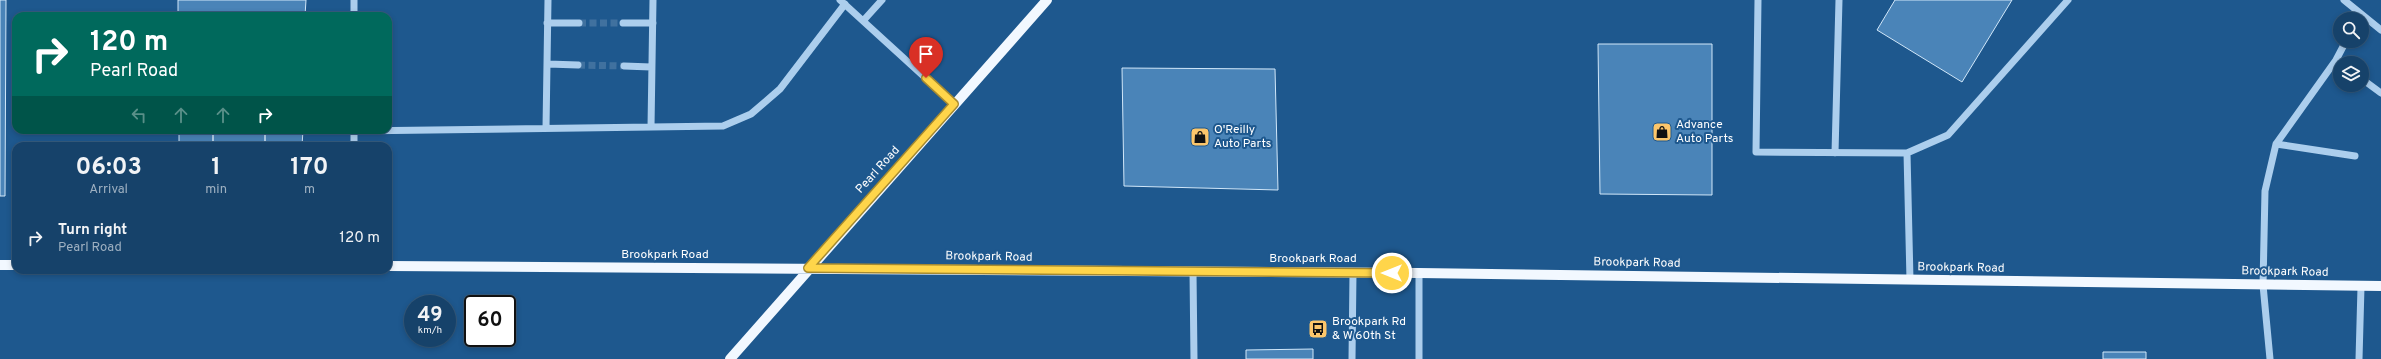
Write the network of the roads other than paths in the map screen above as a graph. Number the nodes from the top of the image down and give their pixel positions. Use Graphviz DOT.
graph roads {
  1 [pos="354,0"];
  2 [pos="548,0"];
  3 [pos="653,0"];
  4 [pos="882,0"];
  5 [pos="1047,0"];
  6 [pos="1758,0"];
  7 [pos="1839,0"];
  8 [pos="2068,0"];
  9 [pos="2344,0"];
  10 [pos="843,2"];
  11 [pos="354,12"];
  12 [pos="2355,12"];
  13 [pos="863,21"];
  14 [pos="547,23"];
  15 [pos="579,23"];
  16 [pos="623,23"];
  17 [pos="653,23"];
  18 [pos="2369,23"];
  19 [pos="2381,30"];
  20 [pos="548,64"];
  21 [pos="578,65"];
  22 [pos="624,66"];
  23 [pos="651,67"];
  24 [pos="2333,68"];
  25 [pos="2369,84"];
  26 [pos="2381,93"];
  27 [pos="954,104"];
  28 [pos="651,127"];
  29 [pos="546,128"];
  30 [pos="392,130"];
  31 [pos="2276,144"];
  32 [pos="1835,153"];
  33 [pos="1907,153"];
  34 [pos="2355,156"];
  35 [pos="0,265"];
  36 [pos="12,265"];
  37 [pos="392,266"];
  38 [pos="808,268"];
  39 [pos="1193,272"];
  40 [pos="1353,273"];
  41 [pos="1419,273"];
  42 [pos="1910,280"];
  43 [pos="2263,285"];
  44 [pos="2361,286"];
  45 [pos="2381,286"];
  46 [pos="730,359"];
  47 [pos="1194,359"];
  48 [pos="1352,359"];
  49 [pos="1419,359"];
  50 [pos="2270,359"];
  51 [pos="2359,359"];
  1 -- 11 [label="street"];
  2 -- 14 [label="street"];
  3 -- 17 [label="street"];
  4 -- 13 [label="street"];
  5 -- 27 [label="main road, Pearl Road"];
  6 -- 32 [label="street"];
  7 -- 32 [label="street"];
  8 -- 33 [label="street"];
  9 -- 12 [label="street"];
  10 -- 13 [label="street"];
  10 -- 28 [label="street"];
  13 -- 27 [label="street"];
  14 -- 15 [label="street"];
  14 -- 20 [label="street"];
  16 -- 17 [label="street"];
  17 -- 23 [label="street"];
  18 -- 19 [label="street"];
  20 -- 21 [label="street"];
  20 -- 29 [label="street"];
  22 -- 23 [label="street"];
  23 -- 28 [label="street"];
  24 -- 31 [label="street"];
  25 -- 26 [label="street"];
  27 -- 38 [label="main road, Pearl Road"];
  28 -- 29 [label="street"];
  29 -- 30 [label="street"];
  31 -- 34 [label="street"];
  31 -- 43 [label="street"];
  32 -- 33 [label="street"];
  33 -- 42 [label="street"];
  35 -- 36 [label="main road"];
  37 -- 38 [label="main road, Brookpark Road"];
  38 -- 39 [label="main road, Brookpark Road"];
  38 -- 46 [label="main road, Pearl Road"];
  39 -- 40 [label="main road, Brookpark Road"];
  39 -- 47 [label="street"];
  40 -- 41 [label="main road, Brookpark Road"];
  40 -- 48 [label="street"];
  41 -- 42 [label="main road, Brookpark Road"];
  41 -- 49 [label="street"];
  42 -- 43 [label="main road, Brookpark Road"];
  43 -- 44 [label="main road, Brookpark Road"];
  43 -- 50 [label="street"];
  44 -- 45 [label="main road, Brookpark Road"];
  44 -- 51 [label="street"];
}
